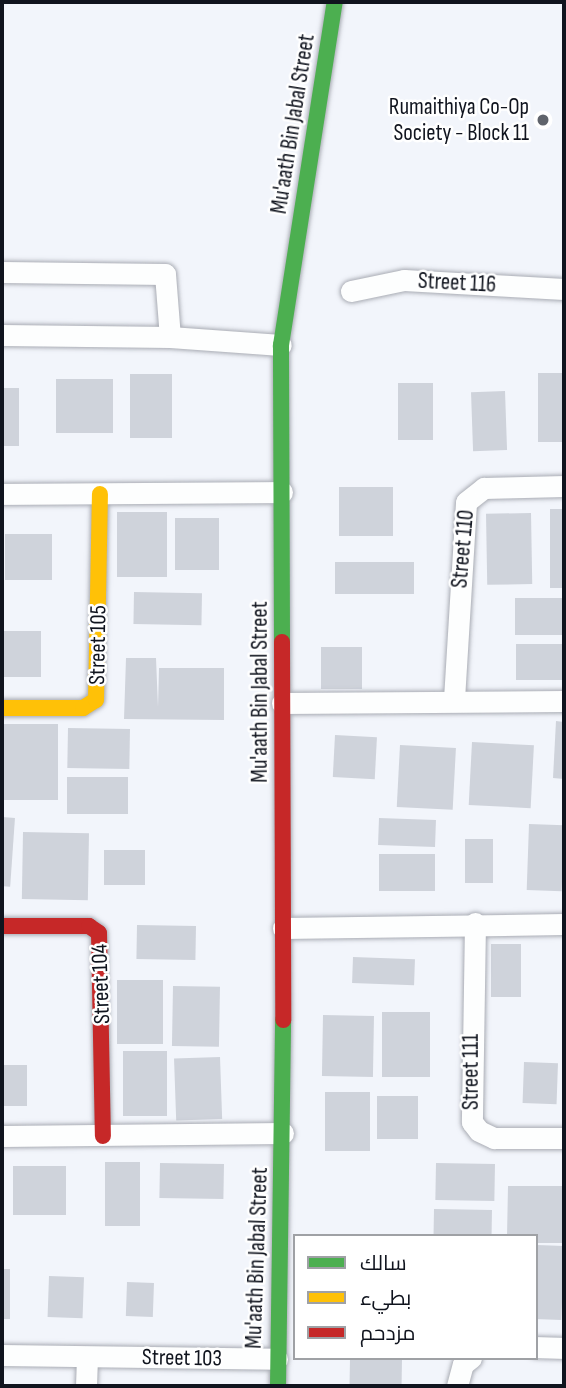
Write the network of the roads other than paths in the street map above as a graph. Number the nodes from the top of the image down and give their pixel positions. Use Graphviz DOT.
graph roads {
  1 [pos="335,2"];
  2 [pos="2,272"];
  3 [pos="564,289"];
  4 [pos="351,291"];
  5 [pos="2,335"];
  6 [pos="170,337"];
  7 [pos="281,345"];
  8 [pos="564,486"];
  9 [pos="282,492"];
  10 [pos="2,494"];
  11 [pos="100,494"];
  12 [pos="454,699"];
  13 [pos="564,702"];
  14 [pos="282,703"];
  15 [pos="2,708"];
  16 [pos="475,923"];
  17 [pos="564,924"];
  18 [pos="2,926"];
  19 [pos="283,928"];
  20 [pos="283,1133"];
  21 [pos="2,1136"];
  22 [pos="103,1136"];
  23 [pos="564,1138"];
  24 [pos="538,1347"];
  25 [pos="564,1348"];
  26 [pos="2,1355"];
  27 [pos="87,1357"];
  28 [pos="277,1359"];
  29 [pos="468,1360"];
  30 [pos="86,1386"];
  31 [pos="278,1386"];
  32 [pos="457,1386"];
  1 -- 7 [label="street, Mu'aath Bin Jabal Street"];
  2 -- 6 [label="street"];
  3 -- 4 [label="street, Street 116"];
  5 -- 6 [label="street"];
  6 -- 7 [label="street"];
  7 -- 9 [label="street, Mu'aath Bin Jabal Street"];
  8 -- 12 [label="street, Street 110"];
  9 -- 11 [label="street"];
  9 -- 14 [label="street, Mu'aath Bin Jabal Street"];
  10 -- 11 [label="street"];
  11 -- 15 [label="street, Street 105"];
  12 -- 13 [label="street"];
  12 -- 14 [label="street"];
  14 -- 19 [label="street, Mu'aath Bin Jabal Street"];
  16 -- 17 [label="street"];
  16 -- 19 [label="street"];
  16 -- 23 [label="street, Street 111"];
  18 -- 22 [label="street, Street 104"];
  19 -- 20 [label="street, Mu'aath Bin Jabal Street"];
  20 -- 22 [label="street"];
  20 -- 28 [label="street, Mu'aath Bin Jabal Street"];
  21 -- 22 [label="street"];
  24 -- 25 [label="street"];
  26 -- 27 [label="street, Street 103"];
  27 -- 28 [label="street, Street 103"];
  27 -- 30 [label="street"];
  28 -- 31 [label="street, Mu'aath Bin Jabal Street"];
  29 -- 32 [label="street"];
}
